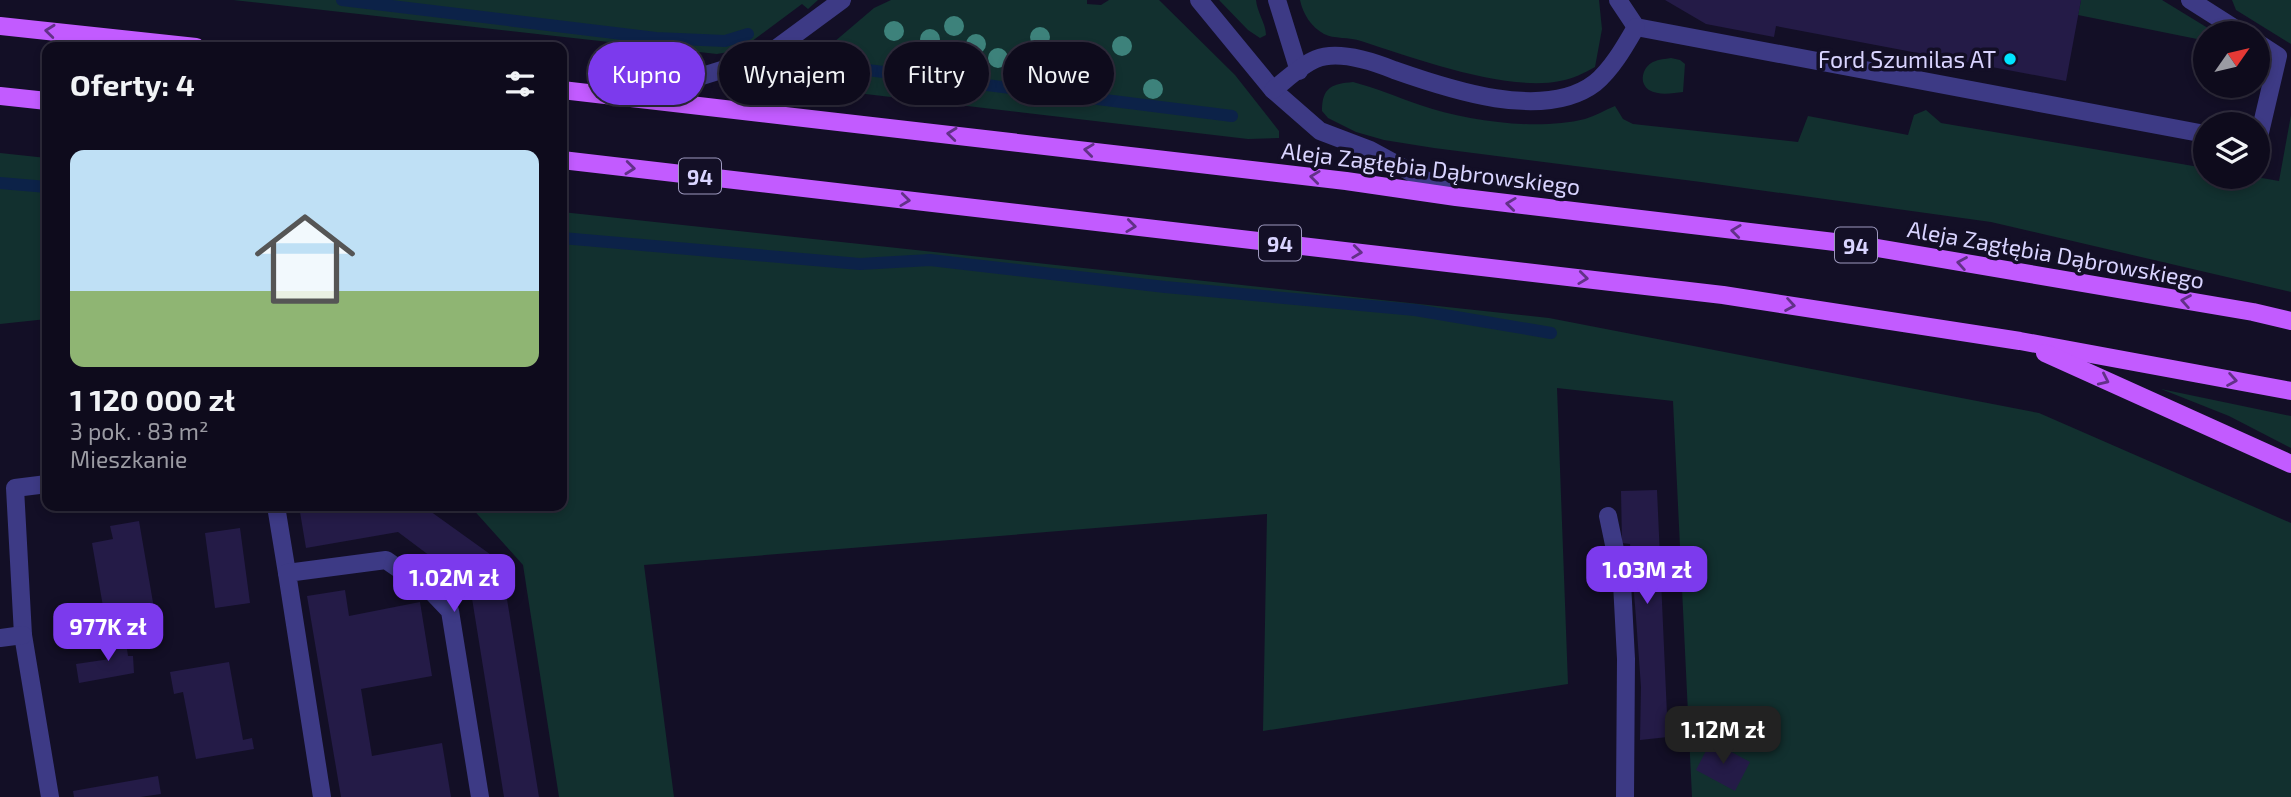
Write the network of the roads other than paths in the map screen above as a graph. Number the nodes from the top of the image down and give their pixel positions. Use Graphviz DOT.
graph roads {
  1 [pos="842,0"];
  2 [pos="1199,0"];
  3 [pos="1277,0"];
  4 [pos="1619,0"];
  5 [pos="2201,3"];
  6 [pos="2226,21"];
  7 [pos="0,26"];
  8 [pos="1636,27"];
  9 [pos="149,42"];
  10 [pos="2270,50"];
  11 [pos="1299,71"];
  12 [pos="705,75"];
  13 [pos="2270,89"];
  14 [pos="1273,90"];
  15 [pos="567,91"];
  16 [pos="588,93"];
  17 [pos="0,96"];
  18 [pos="42,100"];
  19 [pos="692,105"];
  20 [pos="2193,132"];
  21 [pos="567,161"];
  22 [pos="1456,197"];
  23 [pos="2291,321"];
  24 [pos="2020,341"];
  25 [pos="2291,391"];
  26 [pos="2291,464"];
  27 [pos="42,485"];
  28 [pos="277,511"];
  29 [pos="1608,516"];
  30 [pos="287,573"];
  31 [pos="23,635"];
  32 [pos="0,638"];
  33 [pos="50,797"];
  34 [pos="322,797"];
  35 [pos="480,797"];
  36 [pos="1625,797"];
  1 -- 12 [label="street"];
  2 -- 14 [label="street"];
  3 -- 11 [label="street"];
  4 -- 8 [label="street"];
  5 -- 6 [label="street"];
  9 -- 7 [label="main road, one-way"];
  8 -- 11 [label="street"];
  8 -- 20 [label="street"];
  10 -- 13 [label="street"];
  11 -- 14 [label="street"];
  14 -- 22 [label="street"];
  15 -- 16 [label="main road, Aleja Zagłębia Dąbrowskiego / 94"];
  17 -- 18 [label="main road"];
  22 -- 19 [label="main road, Aleja Zagłębia Dąbrowskiego / 94, one-way"];
  21 -- 24 [label="main road, 94, one-way"];
  23 -- 22 [label="main road, Aleja Zagłębia Dąbrowskiego / 94, one-way"];
  24 -- 25 [label="main road, 94, one-way"];
  24 -- 26 [label="main road, one-way"];
  27 -- 31 [label="street"];
  28 -- 30 [label="street"];
  29 -- 36 [label="street"];
  30 -- 34 [label="street"];
  30 -- 35 [label="street"];
  31 -- 32 [label="street"];
  31 -- 33 [label="street"];
}
